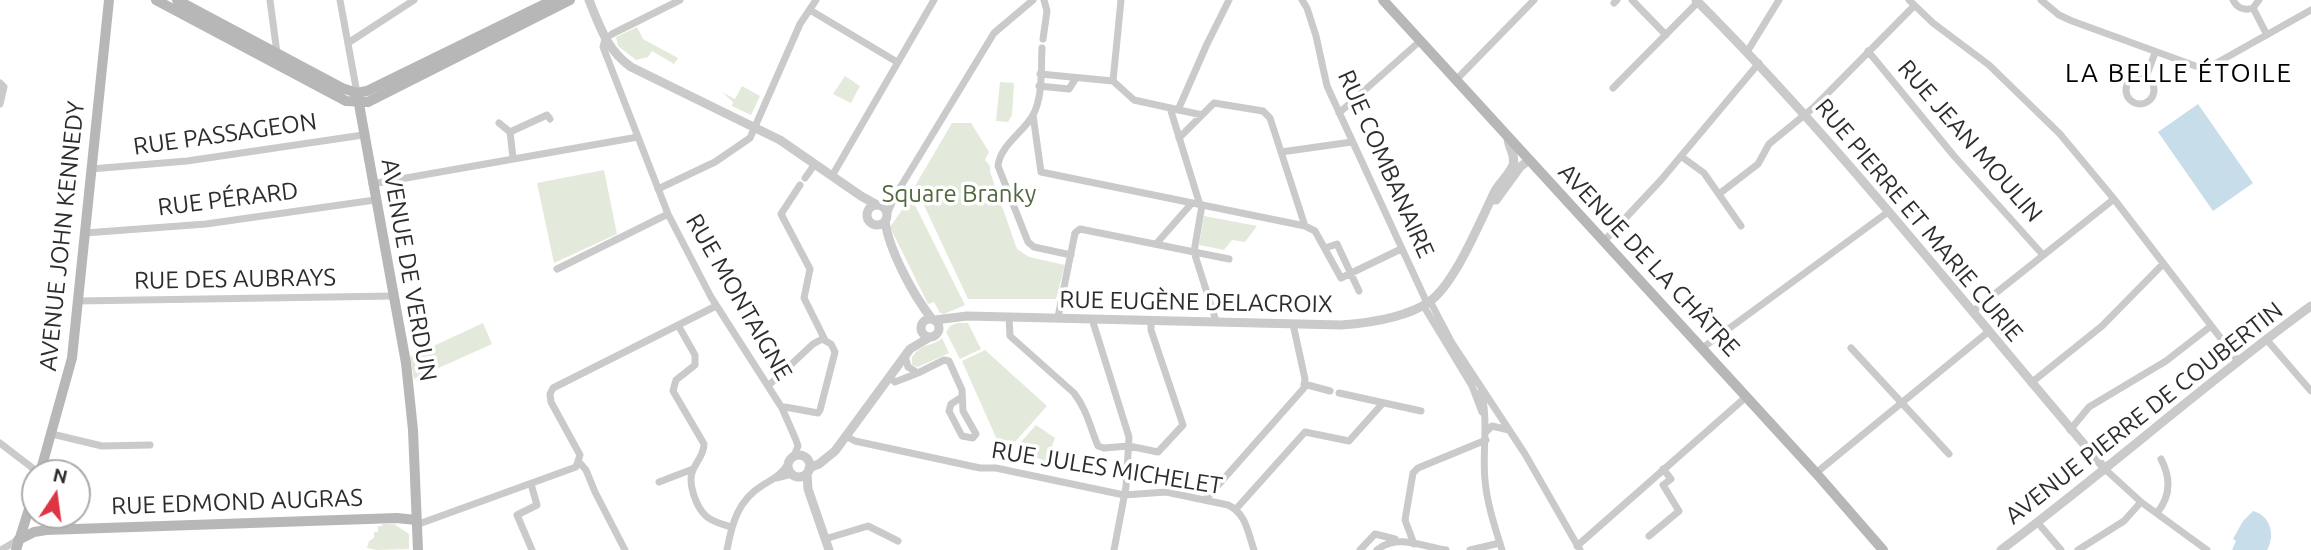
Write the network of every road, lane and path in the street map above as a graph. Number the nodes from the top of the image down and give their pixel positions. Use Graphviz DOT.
graph roads {
  1 [pos="109,0"];
  2 [pos="156,0"];
  3 [pos="177,0"];
  4 [pos="270,0"];
  5 [pos="340,0"];
  6 [pos="414,0"];
  7 [pos="553,0"];
  8 [pos="570,0"];
  9 [pos="590,0"];
  10 [pos="680,0"];
  11 [pos="816,0"];
  12 [pos="934,0"];
  13 [pos="1033,0"];
  14 [pos="1044,0"];
  15 [pos="1121,0"];
  16 [pos="1229,0"];
  17 [pos="1302,0"];
  18 [pos="1382,0"];
  19 [pos="1534,0"];
  20 [pos="1632,0"];
  21 [pos="1779,0"];
  22 [pos="2041,0"];
  23 [pos="2233,0"];
  24 [pos="2259,0"];
  25 [pos="1697,1"];
  26 [pos="1912,3"];
  27 [pos="2253,8"];
  28 [pos="810,9"];
  29 [pos="2311,10"];
  30 [pos="1666,35"];
  31 [pos="2267,35"];
  32 [pos="605,39"];
  33 [pos="1420,41"];
  34 [pos="348,43"];
  35 [pos="1747,51"];
  36 [pos="1868,51"];
  37 [pos="2155,52"];
  38 [pos="277,53"];
  39 [pos="897,62"];
  40 [pos="1759,63"];
  41 [pos="641,73"];
  42 [pos="1040,74"];
  43 [pos="2146,77"];
  44 [pos="1076,78"];
  45 [pos="617,80"];
  46 [pos="1113,81"];
  47 [pos="1455,81"];
  48 [pos="0,83"];
  49 [pos="1039,86"];
  50 [pos="1613,88"];
  51 [pos="357,98"];
  52 [pos="0,104"];
  53 [pos="1174,109"];
  54 [pos="1339,113"];
  55 [pos="1805,113"];
  56 [pos="1033,115"];
  57 [pos="1202,115"];
  58 [pos="550,119"];
  59 [pos="499,123"];
  60 [pos="754,128"];
  61 [pos="510,132"];
  62 [pos="363,135"];
  63 [pos="638,137"];
  64 [pos="1179,138"];
  65 [pos="1508,139"];
  66 [pos="1352,142"];
  67 [pos="1281,152"];
  68 [pos="1682,157"];
  69 [pos="513,158"];
  70 [pos="815,164"];
  71 [pos="1519,167"];
  72 [pos="91,169"];
  73 [pos="832,176"];
  74 [pos="806,178"];
  75 [pos="372,184"];
  76 [pos="800,186"];
  77 [pos="659,189"];
  78 [pos="1719,194"];
  79 [pos="861,196"];
  80 [pos="895,196"];
  81 [pos="375,200"];
  82 [pos="2114,200"];
  83 [pos="878,205"];
  84 [pos="1198,205"];
  85 [pos="869,211"];
  86 [pos="1888,212"];
  87 [pos="668,214"];
  88 [pos="883,220"];
  89 [pos="1305,226"];
  90 [pos="1741,226"];
  91 [pos="85,233"];
  92 [pos="1603,242"];
  93 [pos="1156,244"];
  94 [pos="1325,248"];
  95 [pos="1401,249"];
  96 [pos="1194,252"];
  97 [pos="1071,255"];
  98 [pos="2043,255"];
  99 [pos="1229,259"];
  100 [pos="2163,264"];
  101 [pos="557,269"];
  102 [pos="1352,273"];
  103 [pos="1359,290"];
  104 [pos="393,296"];
  105 [pos="78,301"];
  106 [pos="1427,303"];
  107 [pos="716,306"];
  108 [pos="2311,306"];
  109 [pos="1972,312"];
  110 [pos="1009,317"];
  111 [pos="1058,317"];
  112 [pos="1091,319"];
  113 [pos="1151,320"];
  114 [pos="1216,321"];
  115 [pos="930,324"];
  116 [pos="1293,324"];
  117 [pos="678,325"];
  118 [pos="2211,326"];
  119 [pos="1988,332"];
  120 [pos="2266,339"];
  121 [pos="824,340"];
  122 [pos="915,344"];
  123 [pos="1851,348"];
  124 [pos="1702,349"];
  125 [pos="905,356"];
  126 [pos="2239,362"];
  127 [pos="918,373"];
  128 [pos="889,377"];
  129 [pos="2031,383"];
  130 [pos="1304,384"];
  131 [pos="1479,384"];
  132 [pos="768,386"];
  133 [pos="1330,391"];
  134 [pos="2311,391"];
  135 [pos="1339,393"];
  136 [pos="962,397"];
  137 [pos="1746,397"];
  138 [pos="1902,402"];
  139 [pos="1383,403"];
  140 [pos="782,408"];
  141 [pos="1421,411"];
  142 [pos="1510,430"];
  143 [pos="2070,430"];
  144 [pos="52,434"];
  145 [pos="846,436"];
  146 [pos="1486,436"];
  147 [pos="0,443"];
  148 [pos="150,445"];
  149 [pos="1129,446"];
  150 [pos="1949,454"];
  151 [pos="806,458"];
  152 [pos="827,458"];
  153 [pos="21,459"];
  154 [pos="44,459"];
  155 [pos="2161,459"];
  156 [pos="579,462"];
  157 [pos="793,468"];
  158 [pos="693,469"];
  159 [pos="1663,469"];
  160 [pos="808,470"];
  161 [pos="2106,470"];
  162 [pos="1816,473"];
  163 [pos="659,482"];
  164 [pos="531,484"];
  165 [pos="808,489"];
  166 [pos="1124,495"];
  167 [pos="1205,500"];
  168 [pos="2141,502"];
  169 [pos="1236,509"];
  170 [pos="2157,513"];
  171 [pos="416,523"];
  172 [pos="2038,523"];
  173 [pos="731,527"];
  174 [pos="41,529"];
  175 [pos="46,530"];
  176 [pos="1649,536"];
  177 [pos="825,539"];
  178 [pos="898,541"];
  179 [pos="1403,541"];
  180 [pos="1415,544"];
  181 [pos="17,545"];
  182 [pos="1501,546"];
  183 [pos="1579,548"];
  184 [pos="1,550"];
  185 [pos="418,550"];
  186 [pos="532,550"];
  187 [pos="625,550"];
  188 [pos="727,550"];
  189 [pos="829,550"];
  190 [pos="1114,550"];
  191 [pos="1254,550"];
  192 [pos="1360,550"];
  193 [pos="1377,550"];
  194 [pos="1446,550"];
  195 [pos="1470,550"];
  196 [pos="1883,550"];
  197 [pos="2001,550"];
  198 [pos="2061,550"];
  199 [pos="2078,550"];
  200 [pos="2207,550"];
  1 -- 72 [label="main road, AVENUE JOHN KENNEDY"];
  2 -- 51 [label="main road"];
  3 -- 38 [label="main road"];
  4 -- 38 [label="street"];
  5 -- 34 [label="street, AVENUE DE VERDUN"];
  6 -- 34 [label="street"];
  7 -- 51 [label="main road"];
  8 -- 51 [label="main road"];
  9 -- 32 [label="street"];
  10 -- 32 [label="street"];
  11 -- 28 [label="street"];
  12 -- 39 [label="street"];
  13 -- 80 [label="street"];
  14 -- 42 [label="street"];
  15 -- 46 [label="street"];
  16 -- 53 [label="street"];
  17 -- 54 [label="street, RUE COMBANAIRE"];
  18 -- 33 [label="main road, AVENUE DE LA CHÂTRE"];
  19 -- 47 [label="street"];
  20 -- 30 [label="street"];
  21 -- 35 [label="street"];
  22 -- 37 [label="street"];
  23 -- 27 [label="street"];
  24 -- 27 [label="street"];
  25 -- 30 [label="street"];
  25 -- 35 [label="street, RUE PIERRE ET MARIE CURIE"];
  26 -- 36 [label="street"];
  26 -- 82 [label="street"];
  27 -- 31 [label="street"];
  28 -- 39 [label="street"];
  28 -- 60 [label="street"];
  29 -- 31 [label="street"];
  30 -- 50 [label="street"];
  31 -- 37 [label="street"];
  32 -- 41 [label="street"];
  32 -- 45 [label="street, RUE MONTAIGNE"];
  33 -- 47 [label="main road, AVENUE DE LA CHÂTRE"];
  33 -- 54 [label="street"];
  34 -- 51 [label="street, AVENUE DE VERDUN"];
  35 -- 40 [label="street, RUE PIERRE ET MARIE CURIE"];
  36 -- 55 [label="street"];
  36 -- 98 [label="street, RUE JEAN MOULIN"];
  37 -- 43 [label="street"];
  38 -- 51 [label="main road"];
  39 -- 73 [label="street"];
  40 -- 55 [label="street, RUE PIERRE ET MARIE CURIE"];
  40 -- 68 [label="street"];
  41 -- 45 [label="street"];
  41 -- 60 [label="street"];
  42 -- 44 [label="street"];
  42 -- 49 [label="street"];
  43 -- 43 [label="street"];
  44 -- 46 [label="street"];
  44 -- 49 [label="street"];
  45 -- 63 [label="street, RUE MONTAIGNE"];
  46 -- 53 [label="street"];
  47 -- 65 [label="main road, AVENUE DE LA CHÂTRE"];
  48 -- 52 [label="street"];
  49 -- 56 [label="street"];
  51 -- 62 [label="main road, AVENUE DE VERDUN"];
  53 -- 57 [label="street"];
  53 -- 64 [label="street"];
  54 -- 66 [label="street, RUE COMBANAIRE"];
  55 -- 78 [label="street"];
  55 -- 86 [label="street, RUE PIERRE ET MARIE CURIE"];
  56 -- 84 [label="street"];
  56 -- 97 [label="street"];
  57 -- 64 [label="street"];
  57 -- 67 [label="street"];
  58 -- 61 [label="street"];
  59 -- 61 [label="street"];
  60 -- 70 [label="street"];
  60 -- 77 [label="street"];
  61 -- 69 [label="street"];
  62 -- 72 [label="street, RUE PASSAGEON"];
  62 -- 75 [label="main road, AVENUE DE VERDUN"];
  63 -- 69 [label="street"];
  63 -- 77 [label="street, RUE MONTAIGNE"];
  64 -- 84 [label="street"];
  65 -- 71 [label="main road, AVENUE DE LA CHÂTRE"];
  65 -- 71 [label="street"];
  66 -- 67 [label="street"];
  66 -- 95 [label="street, RUE COMBANAIRE"];
  67 -- 89 [label="street"];
  68 -- 78 [label="street"];
  68 -- 92 [label="street"];
  69 -- 75 [label="street"];
  70 -- 73 [label="street"];
  70 -- 74 [label="street"];
  71 -- 92 [label="main road, AVENUE DE LA CHÂTRE"];
  71 -- 106 [label="street"];
  72 -- 91 [label="main road, AVENUE JOHN KENNEDY"];
  73 -- 79 [label="street"];
  75 -- 81 [label="main road, AVENUE DE VERDUN"];
  76 -- 121 [label="street"];
  77 -- 87 [label="street, RUE MONTAIGNE"];
  78 -- 90 [label="street"];
  79 -- 83 [label="street"];
  79 -- 85 [label="street"];
  80 -- 83 [label="street"];
  80 -- 88 [label="street"];
  81 -- 91 [label="street, RUE PÉRARD"];
  81 -- 104 [label="main road, AVENUE DE VERDUN"];
  82 -- 98 [label="street"];
  82 -- 100 [label="street"];
  83 -- 85 [label="street"];
  83 -- 88 [label="street"];
  84 -- 89 [label="street"];
  84 -- 93 [label="street"];
  84 -- 96 [label="street"];
  85 -- 88 [label="street"];
  86 -- 109 [label="street, RUE PIERRE ET MARIE CURIE"];
  86 -- 124 [label="street"];
  87 -- 101 [label="street"];
  87 -- 107 [label="street, RUE MONTAIGNE"];
  88 -- 115 [label="street"];
  89 -- 94 [label="street"];
  91 -- 105 [label="main road, AVENUE JOHN KENNEDY"];
  92 -- 124 [label="main road, AVENUE DE LA CHÂTRE"];
  93 -- 96 [label="street"];
  93 -- 97 [label="street"];
  94 -- 102 [label="street"];
  94 -- 102 [label="street"];
  95 -- 102 [label="street"];
  95 -- 106 [label="street, RUE COMBANAIRE"];
  96 -- 99 [label="street"];
  96 -- 114 [label="street"];
  97 -- 111 [label="street"];
  98 -- 109 [label="street"];
  100 -- 118 [label="street"];
  100 -- 129 [label="street"];
  102 -- 103 [label="street"];
  104 -- 105 [label="street, RUE DES AUBRAYS"];
  104 -- 171 [label="main road, AVENUE DE VERDUN"];
  105 -- 144 [label="main road, AVENUE JOHN KENNEDY"];
  106 -- 116 [label="street, RUE EUGÈNE DELACROIX"];
  106 -- 131 [label="street, RUE COMBANAIRE"];
  106 -- 146 [label="street, RUE COMBANAIRE"];
  107 -- 117 [label="street"];
  107 -- 132 [label="street, RUE MONTAIGNE"];
  108 -- 120 [label="street, AVENUE PIERRE DE COUBERTIN"];
  109 -- 119 [label="street, RUE PIERRE ET MARIE CURIE"];
  110 -- 111 [label="street, RUE EUGÈNE DELACROIX"];
  110 -- 115 [label="street, RUE EUGÈNE DELACROIX"];
  110 -- 149 [label="street"];
  111 -- 112 [label="street, RUE EUGÈNE DELACROIX"];
  112 -- 113 [label="street, RUE EUGÈNE DELACROIX"];
  112 -- 149 [label="street"];
  113 -- 114 [label="street, RUE EUGÈNE DELACROIX"];
  113 -- 149 [label="street"];
  114 -- 116 [label="street, RUE EUGÈNE DELACROIX"];
  115 -- 122 [label="street"];
  115 -- 122 [label="street"];
  116 -- 130 [label="street"];
  117 -- 156 [label="street"];
  117 -- 158 [label="street"];
  118 -- 126 [label="street"];
  118 -- 143 [label="street"];
  119 -- 129 [label="street, RUE PIERRE ET MARIE CURIE"];
  119 -- 138 [label="street"];
  120 -- 126 [label="street, AVENUE PIERRE DE COUBERTIN"];
  120 -- 134 [label="street"];
  121 -- 132 [label="street"];
  121 -- 140 [label="street"];
  122 -- 125 [label="street"];
  123 -- 138 [label="street"];
  124 -- 137 [label="main road, AVENUE DE LA CHÂTRE"];
  125 -- 127 [label="street"];
  125 -- 128 [label="street"];
  126 -- 161 [label="street, AVENUE PIERRE DE COUBERTIN"];
  127 -- 128 [label="street"];
  127 -- 136 [label="street"];
  128 -- 145 [label="street"];
  129 -- 143 [label="street, RUE PIERRE ET MARIE CURIE"];
  130 -- 133 [label="street"];
  130 -- 167 [label="street"];
  131 -- 142 [label="street, RUE COMBANAIRE"];
  131 -- 146 [label="street, RUE COMBANAIRE"];
  132 -- 140 [label="street, RUE MONTAIGNE"];
  135 -- 139 [label="street"];
  136 -- 136 [label="street"];
  137 -- 159 [label="street"];
  137 -- 162 [label="main road, AVENUE DE LA CHÂTRE"];
  138 -- 150 [label="street"];
  138 -- 162 [label="street"];
  139 -- 141 [label="street"];
  139 -- 169 [label="street"];
  140 -- 157 [label="street, RUE MONTAIGNE"];
  142 -- 146 [label="street"];
  142 -- 183 [label="street, RUE COMBANAIRE"];
  143 -- 161 [label="street, RUE PIERRE ET MARIE CURIE"];
  144 -- 148 [label="street"];
  144 -- 154 [label="main road, AVENUE JOHN KENNEDY"];
  145 -- 152 [label="street"];
  145 -- 166 [label="street, RUE JULES MICHELET"];
  146 -- 180 [label="street"];
  146 -- 182 [label="street"];
  147 -- 153 [label="street"];
  149 -- 166 [label="street"];
  151 -- 152 [label="street"];
  151 -- 157 [label="street"];
  151 -- 160 [label="street"];
  152 -- 160 [label="street"];
  155 -- 170 [label="street"];
  156 -- 164 [label="street"];
  156 -- 187 [label="street"];
  157 -- 160 [label="street"];
  157 -- 165 [label="street"];
  157 -- 173 [label="street"];
  158 -- 163 [label="street"];
  158 -- 173 [label="street"];
  159 -- 176 [label="street"];
  159 -- 183 [label="street"];
  160 -- 165 [label="street"];
  161 -- 168 [label="street"];
  161 -- 172 [label="street, AVENUE PIERRE DE COUBERTIN"];
  162 -- 196 [label="main road, AVENUE DE LA CHÂTRE"];
  164 -- 171 [label="street"];
  164 -- 186 [label="street"];
  165 -- 177 [label="street"];
  166 -- 167 [label="street, RUE JULES MICHELET"];
  166 -- 190 [label="street"];
  167 -- 169 [label="street, RUE JULES MICHELET"];
  168 -- 170 [label="street"];
  168 -- 199 [label="street"];
  169 -- 191 [label="street, RUE JULES MICHELET"];
  170 -- 200 [label="street"];
  171 -- 175 [label="main road, RUE EDMOND AUGRAS"];
  171 -- 185 [label="main road, AVENUE DE VERDUN"];
  172 -- 197 [label="street, AVENUE PIERRE DE COUBERTIN"];
  172 -- 198 [label="street"];
  173 -- 188 [label="street"];
  174 -- 175 [label="main road"];
  175 -- 181 [label="main road, RUE EDMOND AUGRAS"];
  177 -- 178 [label="street"];
  177 -- 189 [label="street"];
  179 -- 180 [label="street"];
  179 -- 192 [label="street"];
  179 -- 193 [label="street"];
  180 -- 194 [label="street"];
  181 -- 184 [label="street"];
  182 -- 195 [label="street"];
}
